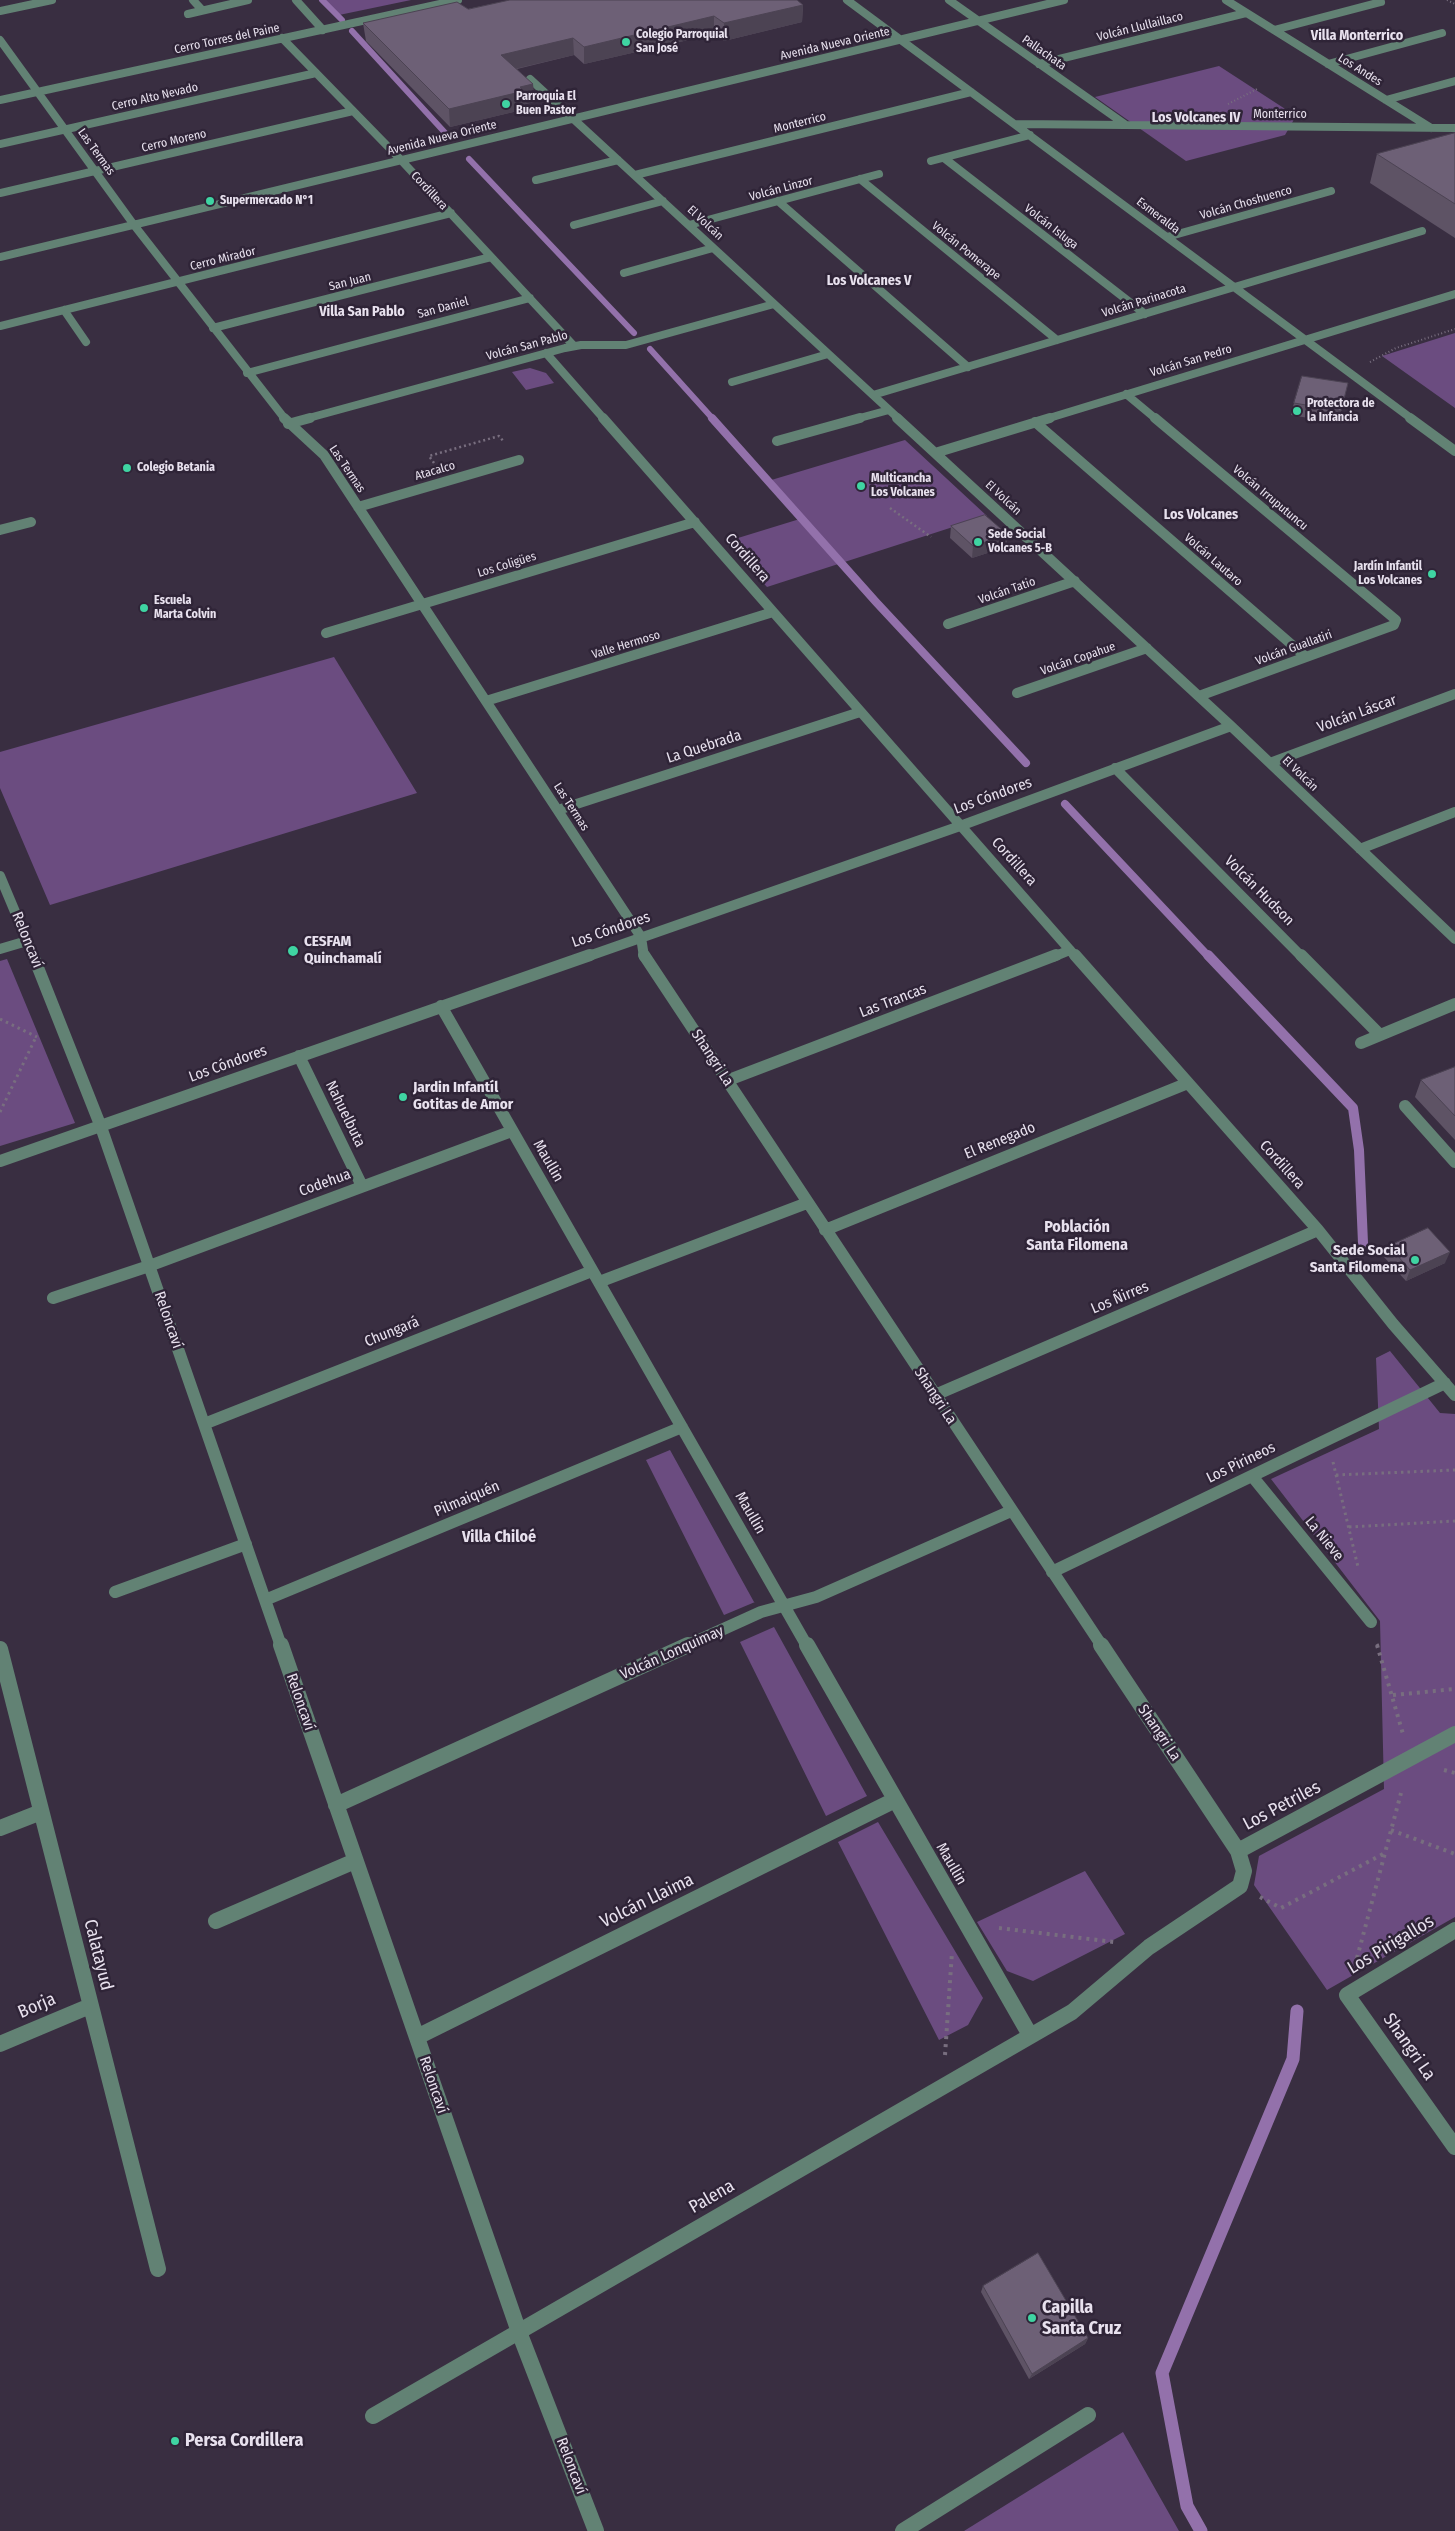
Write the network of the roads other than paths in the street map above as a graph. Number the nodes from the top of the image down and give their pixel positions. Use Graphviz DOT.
graph roads {
  1 [pos="52,0"];
  2 [pos="193,0"];
  3 [pos="248,0"];
  4 [pos="296,0"];
  5 [pos="458,0"];
  6 [pos="847,0"];
  7 [pos="949,0"];
  8 [pos="1064,0"];
  9 [pos="1226,0"];
  10 [pos="444,1"];
  11 [pos="1043,2"];
  12 [pos="1381,2"];
  13 [pos="453,9"];
  14 [pos="202,10"];
  15 [pos="0,11"];
  16 [pos="1246,13"];
  17 [pos="188,14"];
  18 [pos="979,21"];
  19 [pos="323,30"];
  20 [pos="1274,30"];
  21 [pos="1442,34"];
  22 [pos="282,38"];
  23 [pos="0,40"];
  24 [pos="901,40"];
  25 [pos="3,50"];
  26 [pos="1040,64"];
  27 [pos="1328,64"];
  28 [pos="316,73"];
  29 [pos="530,79"];
  30 [pos="1455,81"];
  31 [pos="37,91"];
  32 [pos="971,92"];
  33 [pos="0,100"];
  34 [pos="1386,100"];
  35 [pos="353,111"];
  36 [pos="573,118"];
  37 [pos="1014,124"];
  38 [pos="1126,125"];
  39 [pos="1431,128"];
  40 [pos="1455,128"];
  41 [pos="65,130"];
  42 [pos="1030,135"];
  43 [pos="0,144"];
  44 [pos="944,158"];
  45 [pos="401,160"];
  46 [pos="618,160"];
  47 [pos="931,161"];
  48 [pos="95,171"];
  49 [pos="879,174"];
  50 [pos="635,175"];
  51 [pos="860,179"];
  52 [pos="536,180"];
  53 [pos="1331,191"];
  54 [pos="0,193"];
  55 [pos="663,201"];
  56 [pos="778,201"];
  57 [pos="450,214"];
  58 [pos="134,225"];
  59 [pos="574,225"];
  60 [pos="689,225"];
  61 [pos="1422,231"];
  62 [pos="1167,237"];
  63 [pos="713,248"];
  64 [pos="0,257"];
  65 [pos="491,257"];
  66 [pos="624,273"];
  67 [pos="178,282"];
  68 [pos="1234,287"];
  69 [pos="1455,294"];
  70 [pos="530,298"];
  71 [pos="774,304"];
  72 [pos="64,310"];
  73 [pos="1145,314"];
  74 [pos="0,326"];
  75 [pos="214,328"];
  76 [pos="1057,340"];
  77 [pos="1305,340"];
  78 [pos="86,342"];
  79 [pos="574,346"];
  80 [pos="546,353"];
  81 [pos="828,354"];
  82 [pos="968,367"];
  83 [pos="247,373"];
  84 [pos="732,382"];
  85 [pos="1126,394"];
  86 [pos="873,395"];
  87 [pos="889,410"];
  88 [pos="1035,422"];
  89 [pos="288,424"];
  90 [pos="777,441"];
  91 [pos="1455,451"];
  92 [pos="935,453"];
  93 [pos="519,460"];
  94 [pos="358,506"];
  95 [pos="32,522"];
  96 [pos="695,522"];
  97 [pos="0,530"];
  98 [pos="1075,581"];
  99 [pos="422,604"];
  100 [pos="773,612"];
  101 [pos="1396,623"];
  102 [pos="948,624"];
  103 [pos="326,632"];
  104 [pos="1147,648"];
  105 [pos="1306,657"];
  106 [pos="1018,693"];
  107 [pos="1455,694"];
  108 [pos="1199,696"];
  109 [pos="486,701"];
  110 [pos="860,712"];
  111 [pos="1231,726"];
  112 [pos="1270,763"];
  113 [pos="1116,768"];
  114 [pos="558,810"];
  115 [pos="1455,812"];
  116 [pos="960,826"];
  117 [pos="1360,849"];
  118 [pos="0,876"];
  119 [pos="641,937"];
  120 [pos="1455,939"];
  121 [pos="27,941"];
  122 [pos="0,949"];
  123 [pos="1070,950"];
  124 [pos="1455,1004"];
  125 [pos="441,1006"];
  126 [pos="1380,1035"];
  127 [pos="1361,1043"];
  128 [pos="299,1056"];
  129 [pos="726,1080"];
  130 [pos="1188,1083"];
  131 [pos="1405,1106"];
  132 [pos="101,1127"];
  133 [pos="512,1130"];
  134 [pos="0,1161"];
  135 [pos="1455,1162"];
  136 [pos="362,1186"];
  137 [pos="807,1203"];
  138 [pos="825,1230"];
  139 [pos="1318,1230"];
  140 [pos="149,1266"];
  141 [pos="595,1276"];
  142 [pos="53,1298"];
  143 [pos="1445,1383"];
  144 [pos="935,1395"];
  145 [pos="1455,1395"];
  146 [pos="204,1424"];
  147 [pos="682,1427"];
  148 [pos="1252,1476"];
  149 [pos="1012,1511"];
  150 [pos="246,1544"];
  151 [pos="1052,1572"];
  152 [pos="115,1592"];
  153 [pos="265,1600"];
  154 [pos="784,1606"];
  155 [pos="1371,1622"];
  156 [pos="0,1649"];
  157 [pos="1455,1734"];
  158 [pos="895,1800"];
  159 [pos="336,1805"];
  160 [pos="41,1812"];
  161 [pos="0,1828"];
  162 [pos="1238,1852"];
  163 [pos="355,1860"];
  164 [pos="216,1921"];
  165 [pos="1455,1930"];
  166 [pos="1347,1995"];
  167 [pos="90,2006"];
  168 [pos="1072,2012"];
  169 [pos="1030,2035"];
  170 [pos="417,2037"];
  171 [pos="0,2044"];
  172 [pos="1455,2147"];
  173 [pos="158,2270"];
  174 [pos="519,2332"];
  175 [pos="1088,2415"];
  176 [pos="373,2416"];
  177 [pos="596,2531"];
  178 [pos="903,2531"];
  1 -- 15 [label="street"];
  2 -- 14 [label="street"];
  3 -- 14 [label="street"];
  4 -- 19 [label="street"];
  5 -- 10 [label="street, Cerro Torres del Paine"];
  6 -- 24 [label="street, Esmeralda"];
  7 -- 18 [label="street, Pallachata"];
  8 -- 11 [label="street, Avenida Nueva Oriente"];
  9 -- 16 [label="street, Los Andes"];
  10 -- 13 [label="street"];
  10 -- 19 [label="street, Cerro Torres del Paine"];
  11 -- 18 [label="street, Avenida Nueva Oriente"];
  12 -- 20 [label="street"];
  14 -- 17 [label="street"];
  16 -- 20 [label="street, Los Andes"];
  16 -- 26 [label="street, Volcán Llullaillaco"];
  18 -- 24 [label="street, Avenida Nueva Oriente"];
  18 -- 26 [label="street, Pallachata"];
  19 -- 22 [label="street, Cerro Torres del Paine"];
  20 -- 27 [label="street, Los Andes"];
  21 -- 27 [label="street"];
  22 -- 28 [label="street, Cordillera"];
  22 -- 31 [label="street, Cerro Torres del Paine"];
  23 -- 25 [label="street, Las Termas"];
  24 -- 32 [label="street, Esmeralda"];
  24 -- 36 [label="street, Avenida Nueva Oriente"];
  25 -- 31 [label="street, Las Termas"];
  26 -- 38 [label="street, Pallachata"];
  27 -- 34 [label="street, Los Andes"];
  28 -- 35 [label="street, Cordillera"];
  28 -- 41 [label="street, Cerro Alto Nevado"];
  29 -- 36 [label="street, El Volcán"];
  30 -- 34 [label="street"];
  31 -- 33 [label="street, Cerro Torres del Paine"];
  31 -- 41 [label="street, Las Termas"];
  32 -- 37 [label="street, Esmeralda"];
  32 -- 50 [label="street, Monterrico"];
  34 -- 39 [label="street, Los Andes"];
  35 -- 45 [label="street, Cordillera"];
  35 -- 48 [label="street, Cerro Moreno"];
  36 -- 45 [label="street, Avenida Nueva Oriente"];
  36 -- 46 [label="street, El Volcán"];
  37 -- 38 [label="street, Monterrico"];
  37 -- 42 [label="street, Esmeralda"];
  38 -- 39 [label="street, Monterrico"];
  39 -- 40 [label="street, Monterrico"];
  41 -- 43 [label="street, Cerro Alto Nevado"];
  41 -- 48 [label="street, Las Termas"];
  42 -- 44 [label="street"];
  42 -- 62 [label="street, Esmeralda"];
  44 -- 47 [label="street"];
  44 -- 73 [label="street, Volcán Isluga"];
  45 -- 57 [label="street, Cordillera"];
  45 -- 58 [label="street, Avenida Nueva Oriente"];
  46 -- 50 [label="street, El Volcán"];
  46 -- 52 [label="street"];
  48 -- 54 [label="street, Cerro Moreno"];
  48 -- 58 [label="street, Las Termas"];
  49 -- 51 [label="street, Volcán Linzor"];
  50 -- 55 [label="street, El Volcán"];
  51 -- 56 [label="street, Volcán Linzor"];
  51 -- 76 [label="street, Volcán Pomerape"];
  53 -- 62 [label="street, Volcán Choshuenco"];
  55 -- 59 [label="street"];
  55 -- 60 [label="street, El Volcán"];
  56 -- 60 [label="street, Volcán Linzor"];
  56 -- 82 [label="street"];
  57 -- 65 [label="street, Cordillera"];
  57 -- 67 [label="street, Cerro Mirador"];
  58 -- 64 [label="street, Avenida Nueva Oriente"];
  58 -- 67 [label="street, Las Termas"];
  60 -- 63 [label="street, El Volcán"];
  61 -- 68 [label="street, Volcán Parinacota"];
  62 -- 68 [label="street, Esmeralda"];
  63 -- 66 [label="street"];
  63 -- 71 [label="street, El Volcán"];
  65 -- 70 [label="street, Cordillera"];
  65 -- 75 [label="street, San Juan"];
  67 -- 72 [label="street, Cerro Mirador"];
  67 -- 75 [label="street, Las Termas"];
  68 -- 73 [label="street, Volcán Parinacota"];
  68 -- 77 [label="street, Esmeralda"];
  69 -- 77 [label="street, Volcán San Pedro"];
  70 -- 79 [label="street, Cordillera"];
  70 -- 83 [label="street, San Daniel"];
  71 -- 79 [label="street, Volcán San Pablo"];
  71 -- 81 [label="street, El Volcán"];
  72 -- 74 [label="street, Cerro Mirador"];
  72 -- 78 [label="street"];
  73 -- 76 [label="street, Volcán Parinacota"];
  75 -- 83 [label="street, Las Termas"];
  76 -- 82 [label="street, Volcán Parinacota"];
  77 -- 85 [label="street, Volcán San Pedro"];
  77 -- 91 [label="street, Esmeralda"];
  79 -- 80 [label="street, Volcán San Pablo"];
  80 -- 89 [label="street, Volcán San Pablo"];
  80 -- 96 [label="street, Cordillera"];
  81 -- 84 [label="street"];
  81 -- 86 [label="street, El Volcán"];
  82 -- 86 [label="street, Volcán Parinacota"];
  83 -- 89 [label="street, Las Termas"];
  85 -- 88 [label="street, Volcán San Pedro"];
  85 -- 101 [label="street, Volcán Irruputuncu"];
  86 -- 87 [label="street, El Volcán"];
  87 -- 90 [label="street"];
  87 -- 92 [label="street, El Volcán"];
  88 -- 92 [label="street, Volcán San Pedro"];
  88 -- 105 [label="street, Volcán Lautaro"];
  89 -- 94 [label="street, Las Termas"];
  92 -- 98 [label="street, El Volcán"];
  93 -- 94 [label="street, Atacalco"];
  94 -- 99 [label="street, Las Termas"];
  95 -- 97 [label="street"];
  96 -- 99 [label="street, Los Coligües"];
  96 -- 100 [label="street, Cordillera"];
  98 -- 102 [label="street, Volcán Tatio"];
  98 -- 104 [label="street, El Volcán"];
  99 -- 103 [label="street, Los Coligües"];
  99 -- 109 [label="street, Las Termas"];
  100 -- 109 [label="street, Valle Hermoso"];
  100 -- 110 [label="street, Cordillera"];
  101 -- 105 [label="street, Volcán Guallatiri"];
  104 -- 106 [label="street, Volcán Copahue"];
  104 -- 108 [label="street, El Volcán"];
  105 -- 108 [label="street, Volcán Guallatiri"];
  107 -- 112 [label="street, Volcán Láscar"];
  108 -- 111 [label="street, El Volcán"];
  109 -- 114 [label="street, Las Termas"];
  110 -- 114 [label="street, La Quebrada"];
  110 -- 116 [label="street, Cordillera"];
  111 -- 112 [label="street, El Volcán"];
  111 -- 113 [label="street, Los Cóndores"];
  112 -- 117 [label="street, El Volcán"];
  113 -- 116 [label="street, Los Cóndores"];
  113 -- 126 [label="street, Volcán Hudson"];
  114 -- 119 [label="street, Las Termas"];
  115 -- 117 [label="street"];
  116 -- 119 [label="street, Los Cóndores"];
  116 -- 123 [label="street, Cordillera"];
  117 -- 120 [label="street, El Volcán"];
  118 -- 121 [label="street, Reloncaví"];
  119 -- 125 [label="street, Los Cóndores"];
  119 -- 129 [label="street, Shangri La"];
  121 -- 122 [label="street"];
  121 -- 132 [label="street, Reloncaví"];
  123 -- 129 [label="street, Las Trancas"];
  123 -- 130 [label="street, Cordillera"];
  124 -- 126 [label="street"];
  125 -- 128 [label="street, Los Cóndores"];
  125 -- 133 [label="street, Maullin"];
  126 -- 127 [label="street"];
  128 -- 132 [label="street, Los Cóndores"];
  128 -- 136 [label="street, Nahuelbuta"];
  129 -- 137 [label="street, Shangri La"];
  130 -- 138 [label="street, El Renegado"];
  130 -- 139 [label="street, Cordillera"];
  131 -- 135 [label="street"];
  132 -- 134 [label="street, Los Cóndores"];
  132 -- 140 [label="street, Reloncaví"];
  133 -- 136 [label="street, Codehua"];
  133 -- 141 [label="street, Maullin"];
  136 -- 140 [label="street, Codehua"];
  137 -- 138 [label="street, Shangri La"];
  137 -- 141 [label="street, Chungará"];
  138 -- 144 [label="street, Shangri La"];
  139 -- 143 [label="street, Cordillera"];
  139 -- 144 [label="street, Los Ñirres"];
  140 -- 142 [label="street, Codehua"];
  140 -- 146 [label="street, Reloncaví"];
  141 -- 146 [label="street, Chungará"];
  141 -- 147 [label="street, Maullin"];
  143 -- 145 [label="street, Cordillera"];
  143 -- 148 [label="street, Los Pirineos"];
  144 -- 149 [label="street, Shangri La"];
  146 -- 150 [label="street, Reloncaví"];
  147 -- 153 [label="street, Pilmaiquén"];
  147 -- 154 [label="street, Maullin"];
  148 -- 151 [label="street, Los Pirineos"];
  148 -- 155 [label="street, La Nieve"];
  149 -- 151 [label="street, Shangri La"];
  149 -- 154 [label="street, Volcán Lonquimay"];
  150 -- 152 [label="street"];
  150 -- 153 [label="street, Reloncaví"];
  151 -- 162 [label="street, Shangri La"];
  153 -- 159 [label="street, Reloncaví"];
  154 -- 158 [label="street, Maullin"];
  154 -- 159 [label="street, Volcán Lonquimay"];
  156 -- 160 [label="street, Calatayud"];
  157 -- 162 [label="street, Los Petriles"];
  158 -- 169 [label="street, Maullin"];
  158 -- 170 [label="street, Volcán Llaima"];
  159 -- 163 [label="street, Reloncaví"];
  160 -- 161 [label="street"];
  160 -- 167 [label="street, Calatayud"];
  162 -- 168 [label="street, Los Petriles"];
  163 -- 164 [label="street"];
  163 -- 170 [label="street, Reloncaví"];
  165 -- 166 [label="street, Los Pirigallos"];
  166 -- 172 [label="street, Shangri La"];
  167 -- 171 [label="street, Borja"];
  167 -- 173 [label="street, Calatayud"];
  168 -- 169 [label="street, Palena"];
  169 -- 174 [label="street, Palena"];
  170 -- 174 [label="street, Reloncaví"];
  174 -- 176 [label="street, Palena"];
  174 -- 177 [label="street, Reloncaví"];
  175 -- 178 [label="street"];
}
